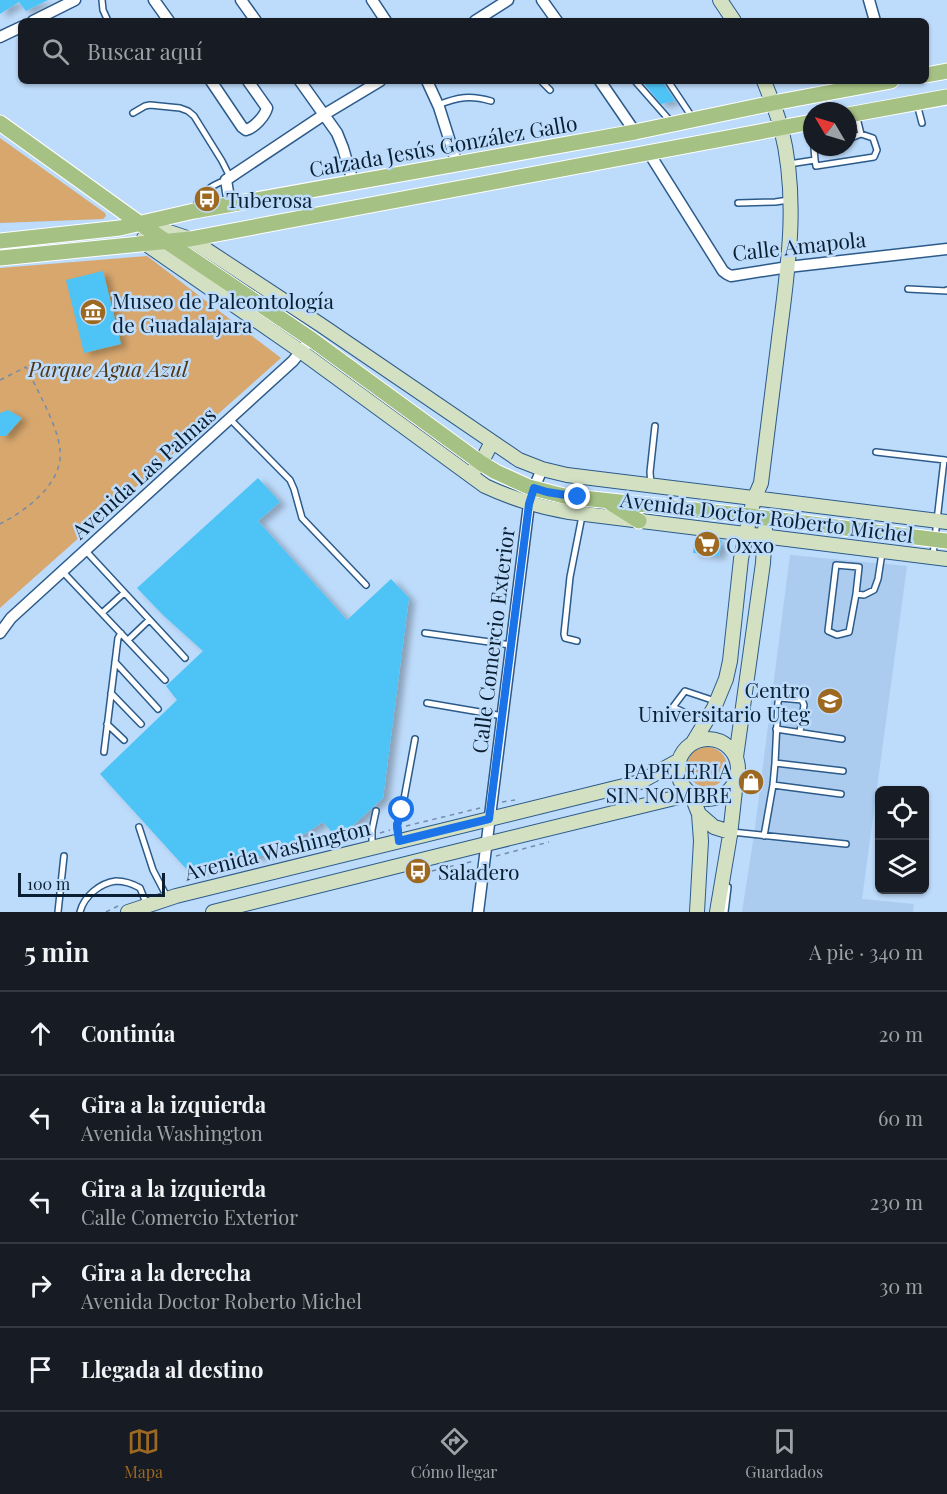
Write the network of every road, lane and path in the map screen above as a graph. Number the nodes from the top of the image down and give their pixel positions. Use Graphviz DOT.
graph roads {
  1 [pos="75,0"];
  2 [pos="102,0"];
  3 [pos="154,0"];
  4 [pos="241,0"];
  5 [pos="372,0"];
  6 [pos="508,0"];
  7 [pos="542,0"];
  8 [pos="720,0"];
  9 [pos="873,2"];
  10 [pos="39,18"];
  11 [pos="107,18"];
  12 [pos="167,18"];
  13 [pos="254,18"];
  14 [pos="384,18"];
  15 [pos="480,18"];
  16 [pos="555,18"];
  17 [pos="732,18"];
  18 [pos="875,18"];
  19 [pos="18,28"];
  20 [pos="0,37"];
  21 [pos="947,71"];
  22 [pos="929,74"];
  23 [pos="213,84"];
  24 [pos="250,84"];
  25 [pos="302,84"];
  26 [pos="375,84"];
  27 [pos="428,84"];
  28 [pos="544,84"];
  29 [pos="606,84"];
  30 [pos="637,84"];
  31 [pos="670,84"];
  32 [pos="765,84"];
  33 [pos="875,84"];
  34 [pos="550,90"];
  35 [pos="947,96"];
  36 [pos="491,101"];
  37 [pos="916,102"];
  38 [pos="773,103"];
  39 [pos="438,105"];
  40 [pos="133,113"];
  41 [pos="857,113"];
  42 [pos="325,114"];
  43 [pos="693,120"];
  44 [pos="0,123"];
  45 [pos="922,123"];
  46 [pos="673,124"];
  47 [pos="803,124"];
  48 [pos="857,125"];
  49 [pos="781,128"];
  50 [pos="635,132"];
  51 [pos="861,134"];
  52 [pos="857,136"];
  53 [pos="649,153"];
  54 [pos="815,156"];
  55 [pos="815,160"];
  56 [pos="457,164"];
  57 [pos="788,164"];
  58 [pos="228,179"];
  59 [pos="353,182"];
  60 [pos="791,200"];
  61 [pos="738,203"];
  62 [pos="230,204"];
  63 [pos="194,211"];
  64 [pos="140,223"];
  65 [pos="190,239"];
  66 [pos="0,241"];
  67 [pos="169,242"];
  68 [pos="146,244"];
  69 [pos="947,249"];
  70 [pos="0,258"];
  71 [pos="788,267"];
  72 [pos="908,289"];
  73 [pos="947,290"];
  74 [pos="311,339"];
  75 [pos="302,352"];
  76 [pos="362,353"];
  77 [pos="352,369"];
  78 [pos="0,380"];
  79 [pos="230,419"];
  80 [pos="463,422"];
  81 [pos="655,426"];
  82 [pos="492,442"];
  83 [pos="446,447"];
  84 [pos="876,452"];
  85 [pos="945,460"];
  86 [pos="481,463"];
  87 [pos="542,469"];
  88 [pos="470,475"];
  89 [pos="580,477"];
  90 [pos="603,480"];
  91 [pos="651,485"];
  92 [pos="534,488"];
  93 [pos="682,489"];
  94 [pos="711,493"];
  95 [pos="581,498"];
  96 [pos="604,500"];
  97 [pos="760,500"];
  98 [pos="529,504"];
  99 [pos="795,504"];
  100 [pos="680,508"];
  101 [pos="710,512"];
  102 [pos="582,514"];
  103 [pos="750,516"];
  104 [pos="766,518"];
  105 [pos="639,521"];
  106 [pos="794,521"];
  107 [pos="942,521"];
  108 [pos="0,524"];
  109 [pos="746,534"];
  110 [pos="765,537"];
  111 [pos="941,540"];
  112 [pos="85,550"];
  113 [pos="882,551"];
  114 [pos="940,558"];
  115 [pos="62,571"];
  116 [pos="366,585"];
  117 [pos="124,592"];
  118 [pos="856,594"];
  119 [pos="102,613"];
  120 [pos="149,620"];
  121 [pos="0,633"];
  122 [pos="121,633"];
  123 [pos="425,633"];
  124 [pos="128,640"];
  125 [pos="577,641"];
  126 [pos="511,645"];
  127 [pos="185,658"];
  128 [pos="115,662"];
  129 [pos="165,680"];
  130 [pos="111,693"];
  131 [pos="717,702"];
  132 [pos="427,703"];
  133 [pos="158,709"];
  134 [pos="502,716"];
  135 [pos="107,724"];
  136 [pos="141,724"];
  137 [pos="705,724"];
  138 [pos="776,729"];
  139 [pos="800,732"];
  140 [pos="415,739"];
  141 [pos="842,739"];
  142 [pos="124,740"];
  143 [pos="694,741"];
  144 [pos="104,752"];
  145 [pos="736,757"];
  146 [pos="678,761"];
  147 [pos="775,763"];
  148 [pos="843,771"];
  149 [pos="736,780"];
  150 [pos="773,785"];
  151 [pos="691,794"];
  152 [pos="841,794"];
  153 [pos="376,811"];
  154 [pos="699,814"];
  155 [pos="489,819"];
  156 [pos="139,827"];
  157 [pos="730,833"];
  158 [pos="764,836"];
  159 [pos="399,841"];
  160 [pos="486,844"];
  161 [pos="846,844"];
  162 [pos="372,848"];
  163 [pos="64,856"];
  164 [pos="699,896"];
  165 [pos="168,898"];
  166 [pos="147,905"];
  167 [pos="58,912"];
  168 [pos="80,912"];
  169 [pos="128,912"];
  170 [pos="213,912"];
  171 [pos="478,912"];
  172 [pos="693,912"];
  173 [pos="698,912"];
  174 [pos="717,912"];
  175 [pos="725,912"];
  1 -- 10 [label="street"];
  2 -- 11 [label="lane"];
  3 -- 12 [label="street"];
  4 -- 13 [label="street"];
  5 -- 14 [label="street"];
  6 -- 15 [label="street"];
  7 -- 16 [label="street"];
  8 -- 17 [label="main road"];
  9 -- 18 [label="street"];
  19 -- 20 [label="street"];
  21 -- 22 [label="main road"];
  23 -- 24 [label="street"];
  25 -- 42 [label="street"];
  26 -- 42 [label="street"];
  27 -- 39 [label="street"];
  28 -- 34 [label="lane"];
  29 -- 50 [label="street"];
  30 -- 46 [label="lane"];
  31 -- 43 [label="lane"];
  32 -- 38 [label="main road"];
  33 -- 38 [label="main road, Calzada Jesús González Gallo"];
  35 -- 37 [label="main road"];
  36 -- 39 [label="lane"];
  37 -- 41 [label="main road"];
  37 -- 45 [label="lane"];
  38 -- 43 [label="main road, Calzada Jesús González Gallo"];
  38 -- 49 [label="main road"];
  39 -- 56 [label="street"];
  40 -- 58 [label="lane"];
  42 -- 58 [label="street"];
  42 -- 59 [label="street"];
  43 -- 46 [label="main road, Calzada Jesús González Gallo"];
  44 -- 64 [label="main road, Avenida Doctor Roberto Michel"];
  46 -- 50 [label="main road, Calzada Jesús González Gallo"];
  47 -- 49 [label="main road"];
  48 -- 51 [label="lane"];
  49 -- 53 [label="main road"];
  49 -- 57 [label="main road"];
  50 -- 56 [label="main road, Calzada Jesús González Gallo"];
  51 -- 52 [label="lane"];
  51 -- 55 [label="lane"];
  53 -- 65 [label="main road"];
  53 -- 71 [label="street, Calle Amapola"];
  54 -- 55 [label="lane"];
  55 -- 57 [label="lane"];
  56 -- 59 [label="main road, Calzada Jesús González Gallo"];
  57 -- 60 [label="main road"];
  58 -- 62 [label="street"];
  58 -- 63 [label="lane"];
  59 -- 62 [label="main road, Calzada Jesús González Gallo"];
  60 -- 61 [label="lane"];
  60 -- 71 [label="main road"];
  62 -- 63 [label="main road, Calzada Jesús González Gallo"];
  63 -- 64 [label="main road, Calzada Jesús González Gallo"];
  64 -- 65 [label="main road, Avenida Doctor Roberto Michel"];
  64 -- 66 [label="main road, Calzada Jesús González Gallo"];
  64 -- 67 [label="main road, Avenida Doctor Roberto Michel"];
  64 -- 68 [label="main road"];
  65 -- 67 [label="main road"];
  65 -- 76 [label="main road, Avenida Doctor Roberto Michel"];
  67 -- 68 [label="main road"];
  67 -- 74 [label="main road, Avenida Doctor Roberto Michel"];
  68 -- 70 [label="main road"];
  68 -- 75 [label="main road, Avenida Doctor Roberto Michel"];
  69 -- 71 [label="street, Calle Amapola"];
  71 -- 97 [label="main road"];
  72 -- 73 [label="lane"];
  74 -- 75 [label="street, Avenida Las Palmas"];
  74 -- 77 [label="main road, Avenida Doctor Roberto Michel"];
  75 -- 79 [label="street, Avenida Las Palmas"];
  75 -- 83 [label="main road, Avenida Doctor Roberto Michel"];
  76 -- 77 [label="main road"];
  76 -- 80 [label="main road, Avenida Doctor Roberto Michel"];
  77 -- 83 [label="main road, Avenida Doctor Roberto Michel"];
  78 -- 108 [label="path"];
  79 -- 112 [label="street, Avenida Las Palmas"];
  79 -- 116 [label="lane"];
  80 -- 82 [label="main road, Avenida Doctor Roberto Michel"];
  80 -- 83 [label="main road"];
  81 -- 91 [label="lane"];
  82 -- 86 [label="main road"];
  82 -- 87 [label="main road, Avenida Doctor Roberto Michel"];
  83 -- 86 [label="main road, Avenida Doctor Roberto Michel"];
  83 -- 88 [label="main road, Avenida Doctor Roberto Michel"];
  84 -- 85 [label="lane"];
  85 -- 107 [label="lane"];
  86 -- 88 [label="main road"];
  86 -- 92 [label="main road, Avenida Doctor Roberto Michel"];
  87 -- 89 [label="main road, Avenida Doctor Roberto Michel"];
  87 -- 92 [label="street, Calle Comercio Exterior"];
  88 -- 98 [label="main road, Avenida Doctor Roberto Michel"];
  89 -- 90 [label="main road, Avenida Doctor Roberto Michel"];
  89 -- 95 [label="main road"];
  90 -- 91 [label="main road, Avenida Doctor Roberto Michel"];
  90 -- 96 [label="main road"];
  91 -- 93 [label="main road, Avenida Doctor Roberto Michel"];
  92 -- 95 [label="main road, Avenida Doctor Roberto Michel"];
  92 -- 98 [label="street, Calle Comercio Exterior"];
  93 -- 94 [label="main road, Avenida Doctor Roberto Michel"];
  93 -- 100 [label="main road"];
  94 -- 97 [label="main road, Avenida Doctor Roberto Michel"];
  94 -- 101 [label="main road"];
  95 -- 96 [label="main road, Avenida Doctor Roberto Michel"];
  95 -- 102 [label="lane"];
  96 -- 100 [label="main road, Avenida Doctor Roberto Michel"];
  96 -- 105 [label="main road"];
  97 -- 99 [label="main road, Avenida Doctor Roberto Michel"];
  97 -- 103 [label="main road"];
  97 -- 104 [label="main road"];
  98 -- 102 [label="main road, Avenida Doctor Roberto Michel"];
  98 -- 126 [label="street, Calle Comercio Exterior"];
  99 -- 106 [label="main road"];
  99 -- 107 [label="main road, Avenida Doctor Roberto Michel"];
  100 -- 101 [label="main road, Avenida Doctor Roberto Michel"];
  101 -- 103 [label="main road, Avenida Doctor Roberto Michel"];
  102 -- 105 [label="main road, Avenida Doctor Roberto Michel"];
  102 -- 125 [label="lane"];
  103 -- 104 [label="main road, Avenida Doctor Roberto Michel"];
  103 -- 109 [label="main road"];
  104 -- 106 [label="main road, Avenida Doctor Roberto Michel"];
  104 -- 110 [label="main road"];
  105 -- 109 [label="main road, Avenida Doctor Roberto Michel"];
  106 -- 111 [label="main road, Avenida Doctor Roberto Michel"];
  107 -- 111 [label="lane"];
  109 -- 110 [label="main road, Avenida Doctor Roberto Michel"];
  109 -- 131 [label="main road"];
  110 -- 113 [label="main road, Avenida Doctor Roberto Michel"];
  110 -- 145 [label="main road"];
  111 -- 114 [label="lane"];
  112 -- 115 [label="street, Avenida Las Palmas"];
  112 -- 117 [label="lane"];
  113 -- 114 [label="main road, Avenida Doctor Roberto Michel"];
  113 -- 118 [label="lane"];
  115 -- 119 [label="lane"];
  115 -- 121 [label="street, Avenida Las Palmas"];
  117 -- 119 [label="lane"];
  117 -- 120 [label="lane"];
  118 -- 118 [label="lane"];
  119 -- 122 [label="lane"];
  120 -- 124 [label="lane"];
  120 -- 127 [label="lane"];
  122 -- 124 [label="lane"];
  122 -- 128 [label="lane"];
  123 -- 126 [label="lane"];
  124 -- 129 [label="lane"];
  126 -- 134 [label="street, Calle Comercio Exterior"];
  128 -- 130 [label="lane"];
  128 -- 133 [label="lane"];
  130 -- 135 [label="lane"];
  130 -- 136 [label="lane"];
  131 -- 137 [label="main road"];
  131 -- 137 [label="lane"];
  132 -- 134 [label="lane"];
  134 -- 155 [label="street, Calle Comercio Exterior"];
  135 -- 142 [label="lane"];
  135 -- 144 [label="lane"];
  137 -- 143 [label="main road"];
  138 -- 139 [label="lane"];
  138 -- 139 [label="lane"];
  138 -- 147 [label="lane"];
  139 -- 141 [label="lane"];
  140 -- 159 [label="lane"];
  143 -- 145 [label="main road"];
  143 -- 146 [label="main road"];
  145 -- 149 [label="main road"];
  146 -- 151 [label="main road"];
  146 -- 155 [label="main road, Avenida Washington"];
  147 -- 148 [label="lane"];
  147 -- 150 [label="lane"];
  149 -- 151 [label="main road"];
  149 -- 157 [label="main road"];
  150 -- 152 [label="lane"];
  150 -- 158 [label="lane"];
  151 -- 154 [label="main road"];
  151 -- 160 [label="main road"];
  153 -- 162 [label="lane"];
  154 -- 157 [label="main road"];
  154 -- 164 [label="main road"];
  155 -- 159 [label="main road, Avenida Washington"];
  155 -- 160 [label="street, Calle Comercio Exterior"];
  156 -- 165 [label="lane"];
  157 -- 158 [label="lane"];
  157 -- 174 [label="main road"];
  157 -- 175 [label="lane"];
  158 -- 161 [label="lane"];
  159 -- 162 [label="main road, Avenida Washington"];
  160 -- 170 [label="main road"];
  160 -- 171 [label="street, Calle Comercio Exterior"];
  162 -- 165 [label="main road, Avenida Washington"];
  163 -- 167 [label="lane"];
  164 -- 172 [label="street"];
  164 -- 173 [label="main road"];
  165 -- 166 [label="main road, Avenida Washington"];
  166 -- 168 [label="lane"];
  166 -- 169 [label="main road, Avenida Washington"];
}
